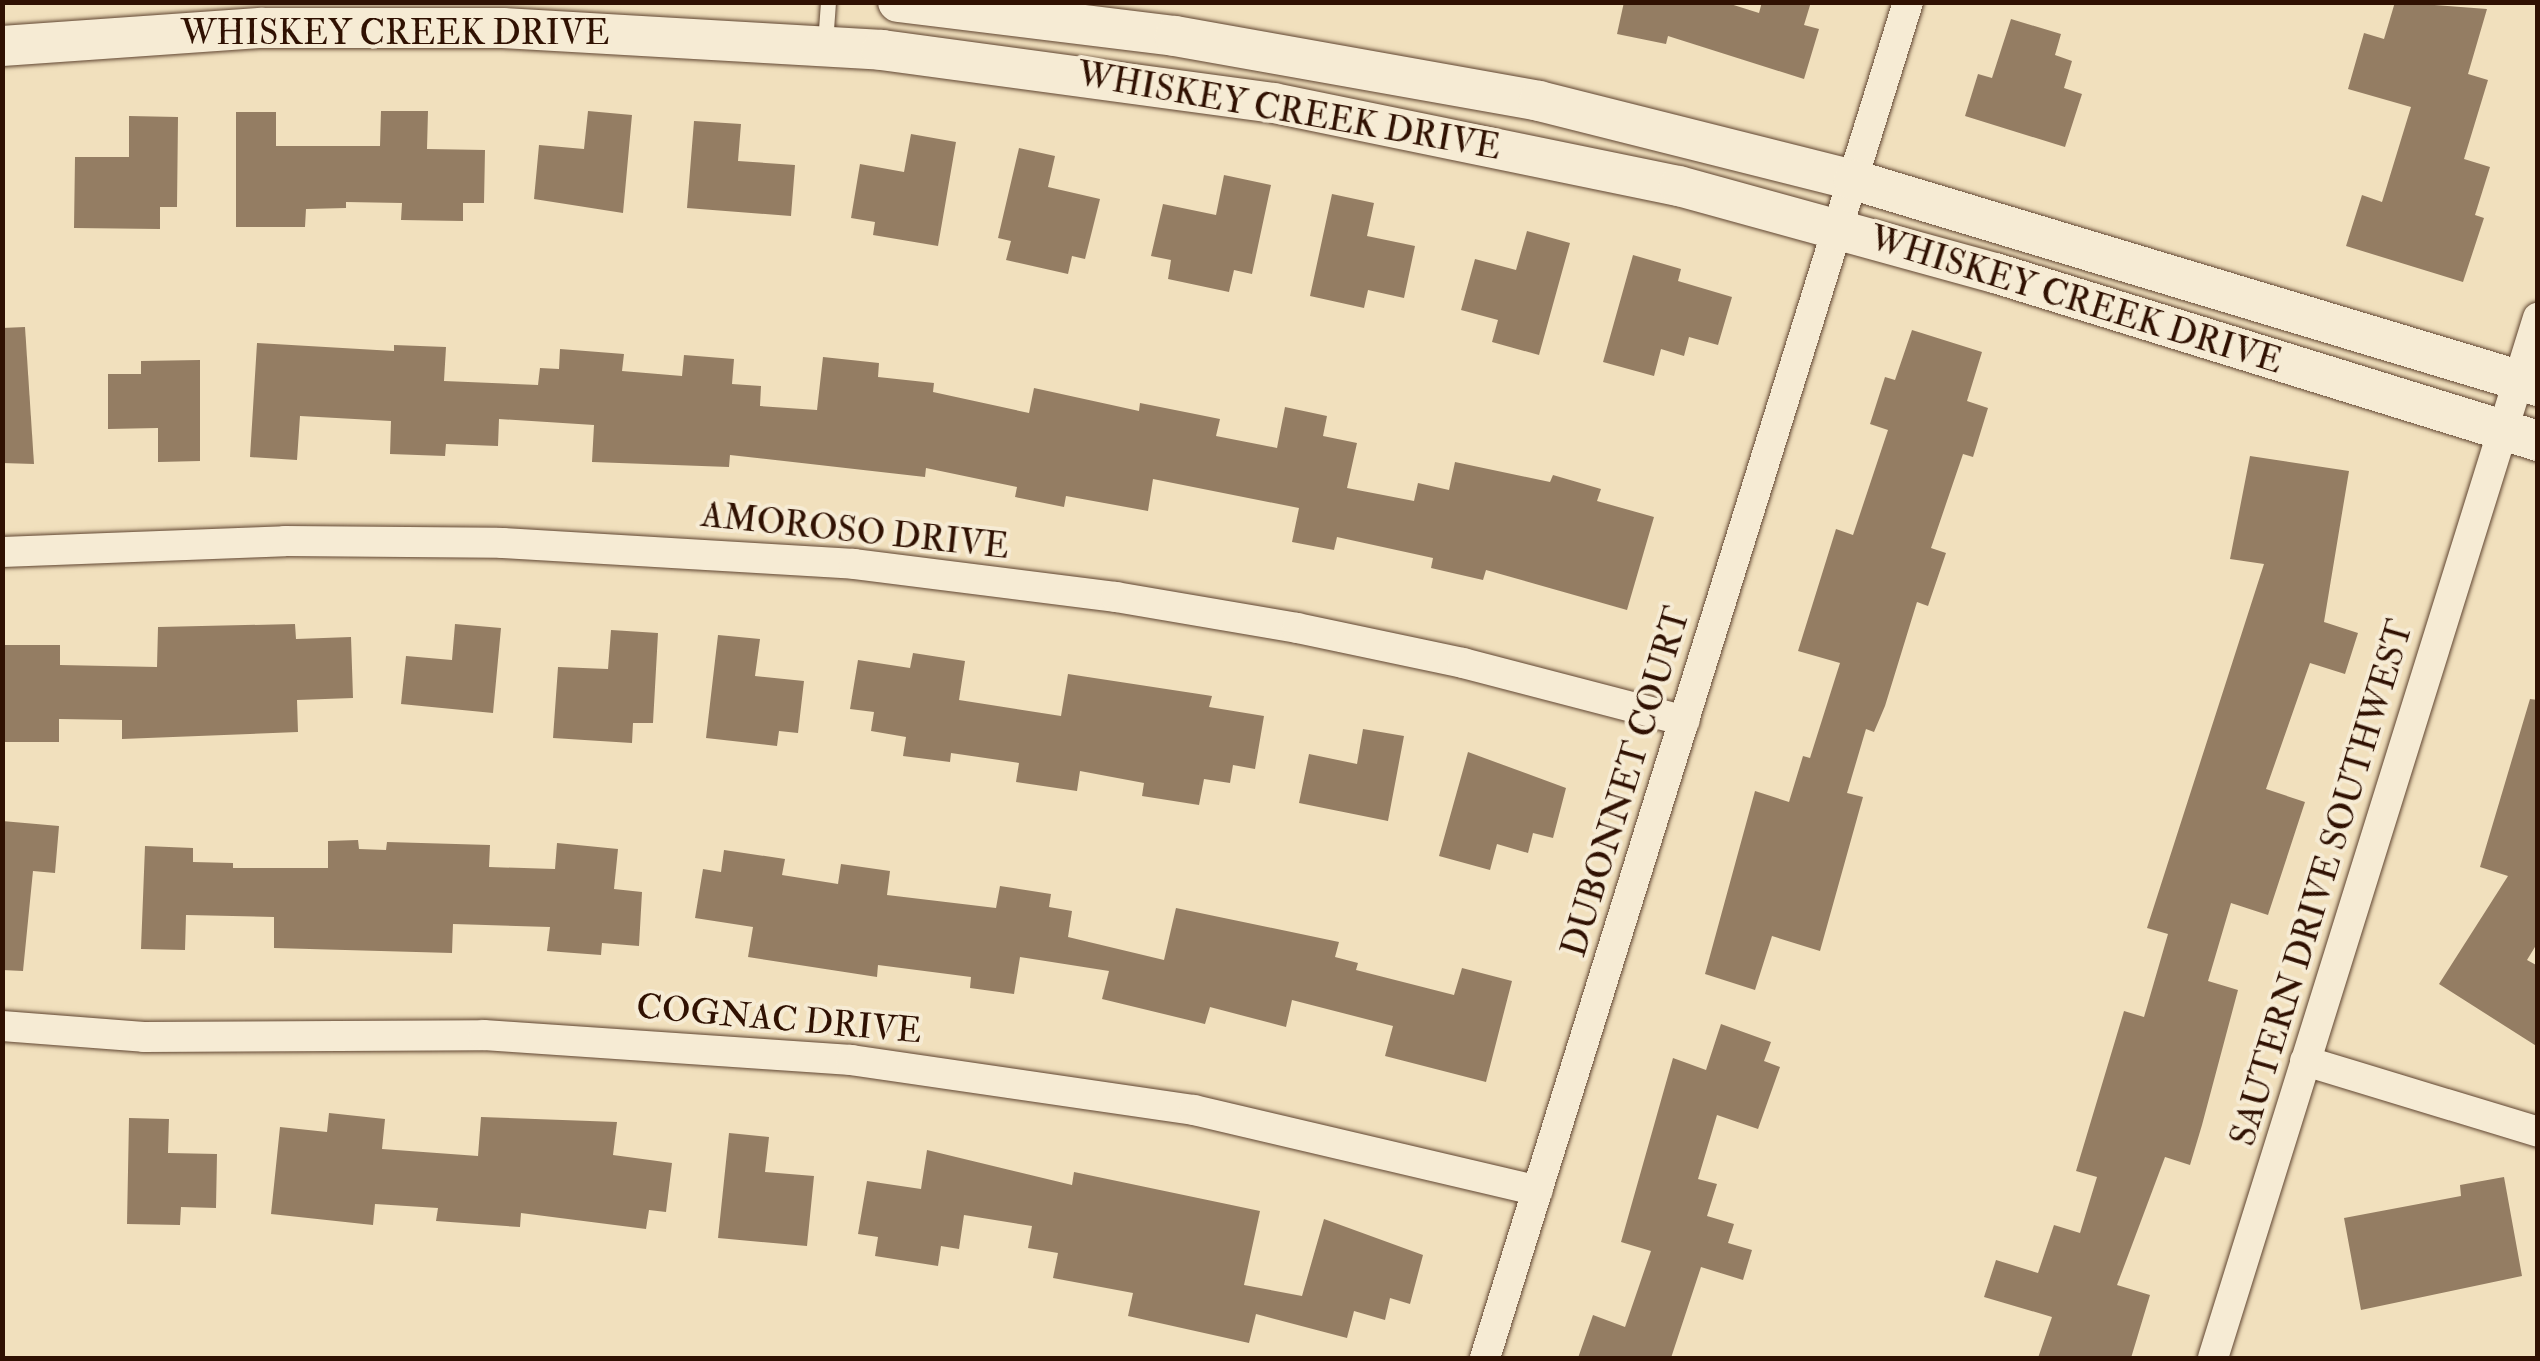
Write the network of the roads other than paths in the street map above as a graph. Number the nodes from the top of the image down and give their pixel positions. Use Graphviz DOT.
graph roads {
  1 [pos="828,2"];
  2 [pos="898,2"];
  3 [pos="1908,2"];
  4 [pos="2,46"];
  5 [pos="824,46"];
  6 [pos="1854,180"];
  7 [pos="1838,228"];
  8 [pos="2538,318"];
  9 [pos="2528,383"];
  10 [pos="2520,435"];
  11 [pos="2,552"];
  12 [pos="1686,720"];
  13 [pos="2,1026"];
  14 [pos="2306,1061"];
  15 [pos="2538,1132"];
  16 [pos="1538,1191"];
  17 [pos="1485,1358"];
  18 [pos="2213,1358"];
  1 -- 5 [label="lane"];
  2 -- 6 [label="street, WHISKEY CREEK DRIVE"];
  3 -- 6 [label="street, DUBONNET COURT"];
  4 -- 5 [label="street, WHISKEY CREEK DRIVE"];
  5 -- 7 [label="street, WHISKEY CREEK DRIVE"];
  6 -- 7 [label="street, DUBONNET COURT"];
  6 -- 9 [label="street, WHISKEY CREEK DRIVE"];
  7 -- 10 [label="street, WHISKEY CREEK DRIVE"];
  7 -- 12 [label="street, DUBONNET COURT"];
  8 -- 9 [label="street, SAUTERN DRIVE SOUTHWEST"];
  9 -- 10 [label="street, SAUTERN DRIVE SOUTHWEST"];
  10 -- 14 [label="street, SAUTERN DRIVE SOUTHWEST"];
  11 -- 12 [label="street, AMOROSO DRIVE"];
  12 -- 16 [label="street, DUBONNET COURT"];
  13 -- 16 [label="street, COGNAC DRIVE"];
  14 -- 15 [label="street"];
  14 -- 18 [label="street, SAUTERN DRIVE SOUTHWEST"];
  16 -- 17 [label="street, DUBONNET COURT"];
}
